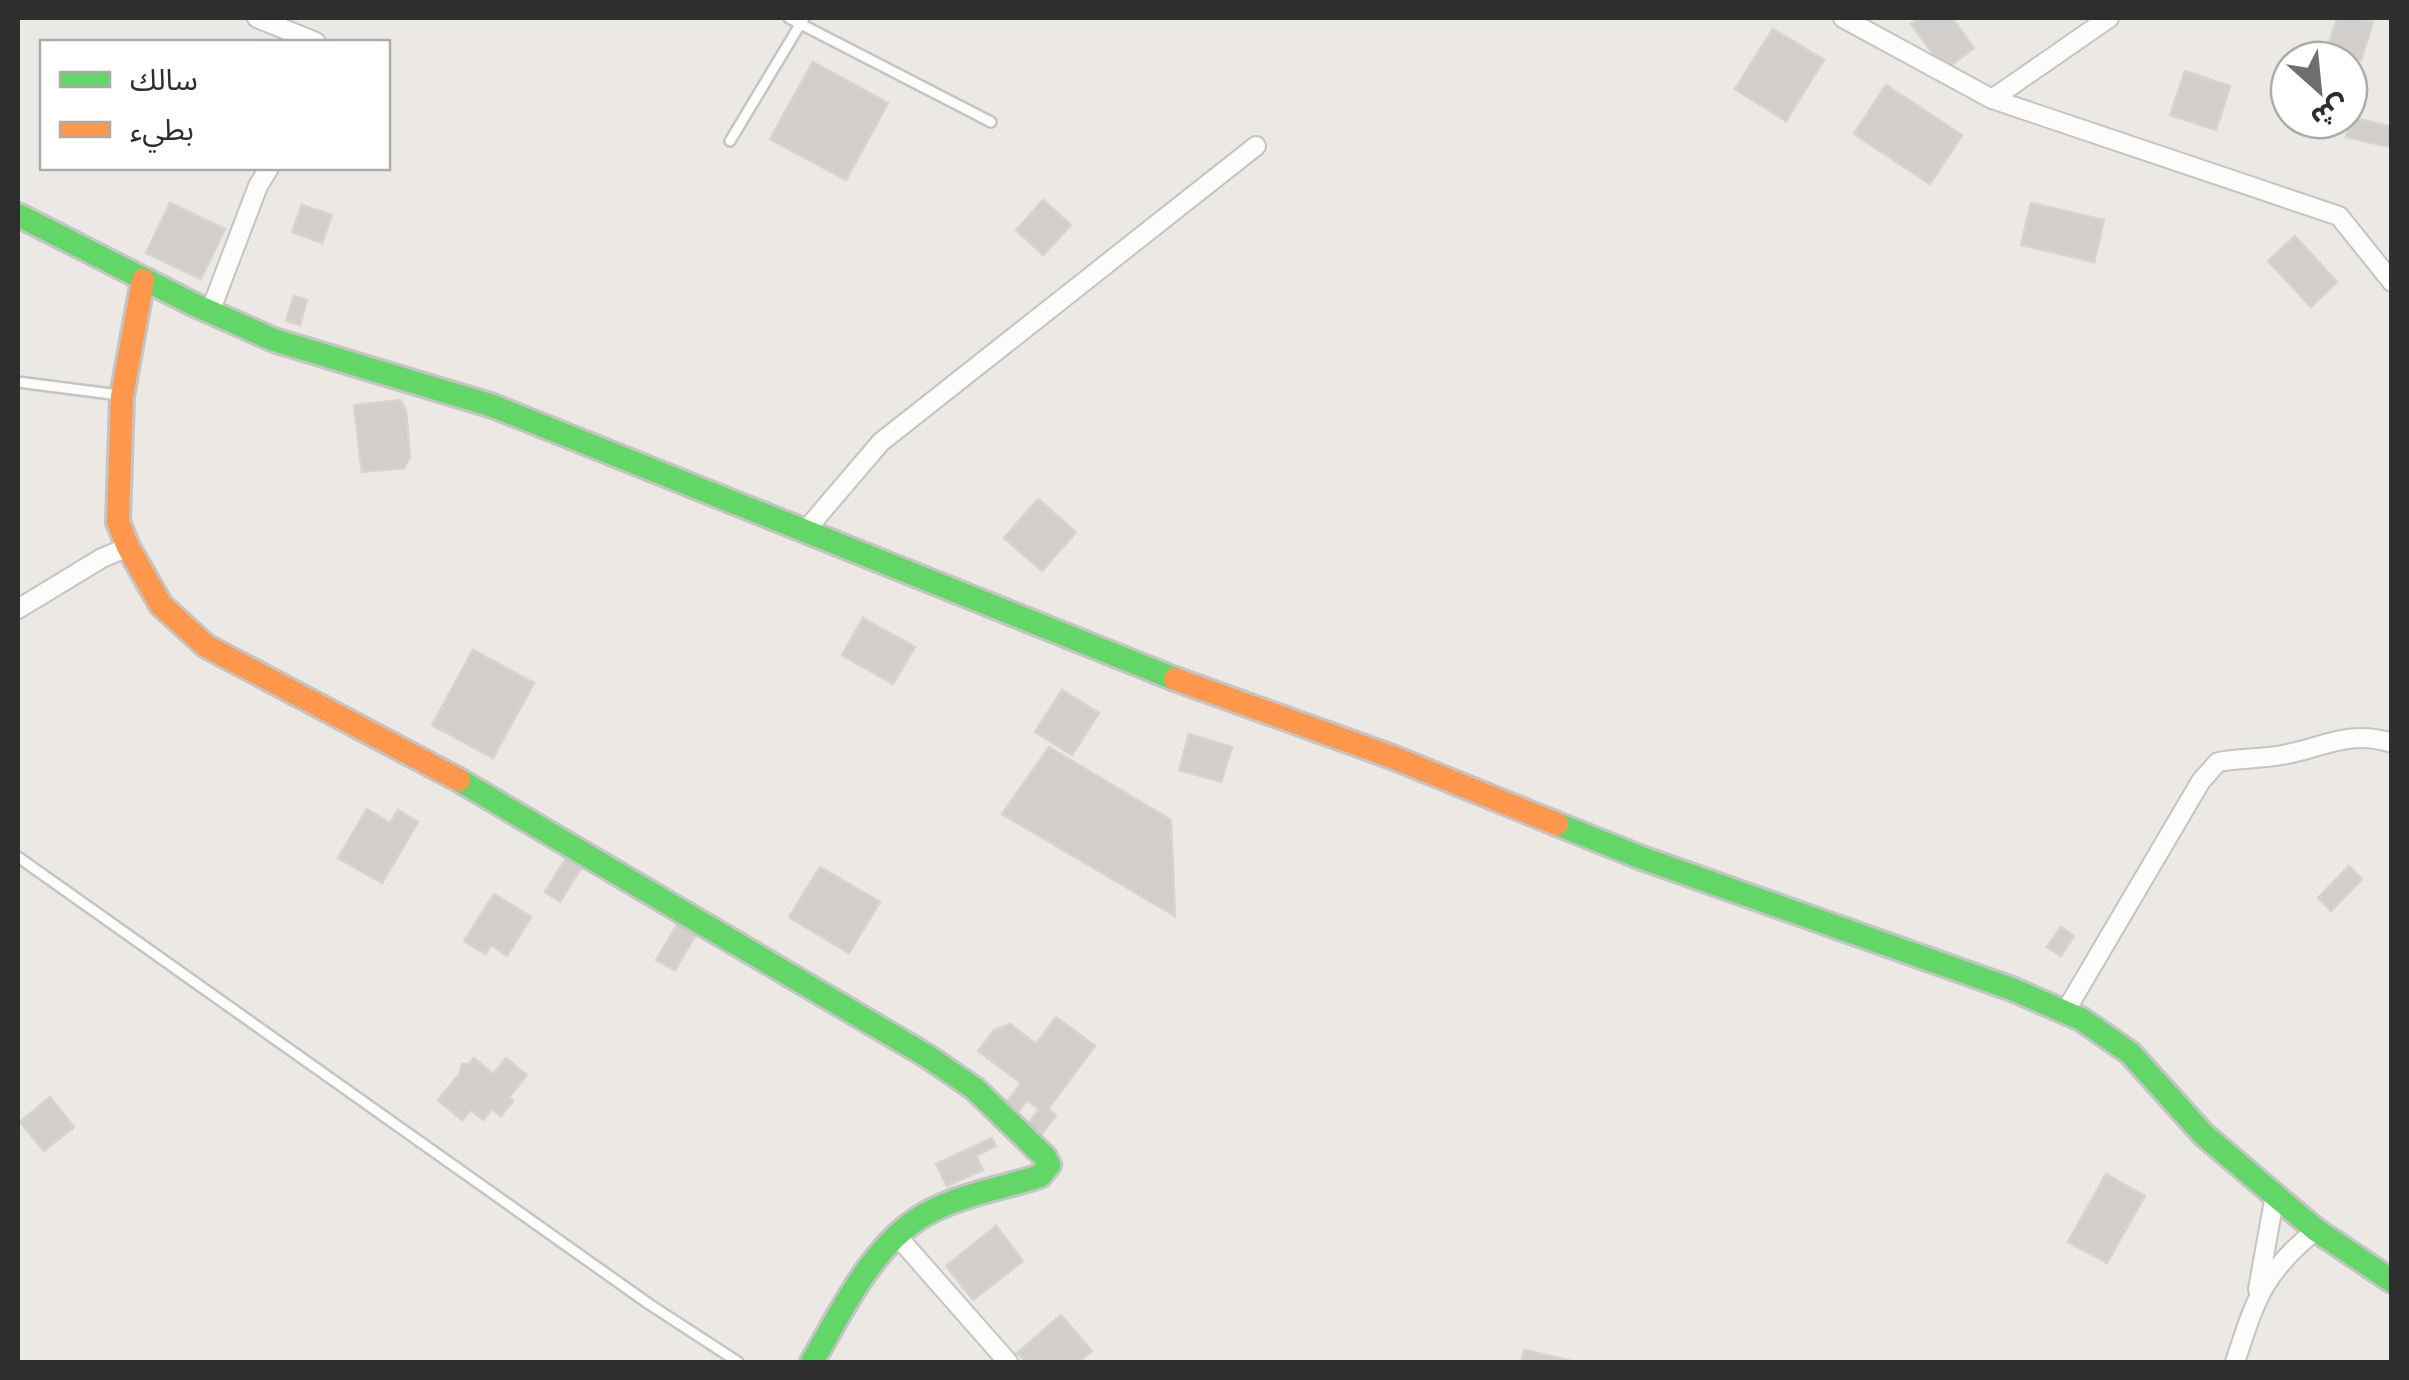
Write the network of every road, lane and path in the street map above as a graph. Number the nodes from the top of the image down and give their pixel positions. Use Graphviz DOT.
graph roads {
  1 [pos="257,18"];
  2 [pos="788,18"];
  3 [pos="1843,18"];
  4 [pos="2109,18"];
  5 [pos="802,20"];
  6 [pos="311,40"];
  7 [pos="1992,99"];
  8 [pos="991,122"];
  9 [pos="730,141"];
  10 [pos="1256,146"];
  11 [pos="268,170"];
  12 [pos="18,216"];
  13 [pos="143,280"];
  14 [pos="2392,282"];
  15 [pos="210,312"];
  16 [pos="18,382"];
  17 [pos="122,396"];
  18 [pos="805,531"];
  19 [pos="128,548"];
  20 [pos="18,609"];
  21 [pos="2392,743"];
  22 [pos="18,856"];
  23 [pos="2064,1012"];
  24 [pos="2275,1195"];
  25 [pos="2316,1230"];
  26 [pos="898,1237"];
  27 [pos="2392,1281"];
  28 [pos="2257,1294"];
  29 [pos="738,1362"];
  30 [pos="812,1362"];
  31 [pos="1008,1362"];
  32 [pos="2234,1362"];
  1 -- 6 [label="street"];
  2 -- 5 [label="lane"];
  3 -- 7 [label="street"];
  4 -- 7 [label="street"];
  5 -- 8 [label="lane"];
  5 -- 9 [label="lane"];
  7 -- 14 [label="street"];
  10 -- 18 [label="street"];
  11 -- 15 [label="street"];
  12 -- 13 [label="street"];
  13 -- 15 [label="street"];
  13 -- 17 [label="street"];
  15 -- 18 [label="street"];
  16 -- 17 [label="lane"];
  17 -- 19 [label="street"];
  18 -- 23 [label="street"];
  19 -- 20 [label="street"];
  19 -- 26 [label="street"];
  21 -- 23 [label="street"];
  22 -- 29 [label="lane"];
  23 -- 24 [label="street"];
  24 -- 25 [label="street"];
  24 -- 28 [label="street"];
  25 -- 27 [label="street"];
  25 -- 28 [label="street"];
  26 -- 30 [label="street"];
  26 -- 31 [label="street"];
  28 -- 32 [label="street"];
}
